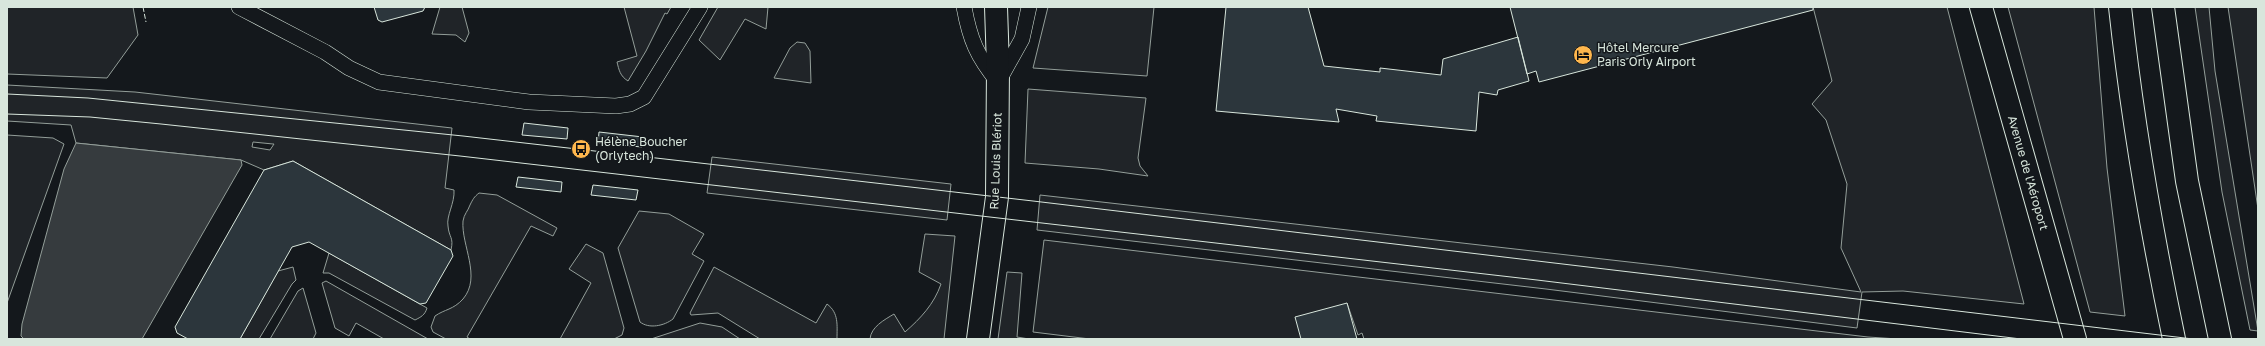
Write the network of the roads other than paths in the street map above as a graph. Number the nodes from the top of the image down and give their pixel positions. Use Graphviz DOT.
graph roads {
  1 [pos="239,7"];
  2 [pos="700,7"];
  3 [pos="964,7"];
  4 [pos="996,7"];
  5 [pos="1029,7"];
  6 [pos="1981,7"];
  7 [pos="2120,7"];
  8 [pos="2163,7"];
  9 [pos="998,82"];
  10 [pos="2213,302"];
  11 [pos="978,339"];
  12 [pos="2075,339"];
  13 [pos="2174,339"];
  14 [pos="2220,339"];
  15 [pos="2229,339"];
  1 -- 2 [label="lane"];
  3 -- 9 [label="lane"];
  4 -- 9 [label="main road, Rue Louis Blériot"];
  5 -- 9 [label="lane"];
  6 -- 12 [label="main road, Avenue de l'Aéroport"];
  7 -- 13 [label="main road"];
  8 -- 10 [label="main road"];
  9 -- 11 [label="main road, Rue Louis Blériot"];
  10 -- 14 [label="main road"];
  10 -- 15 [label="main road"];
}
